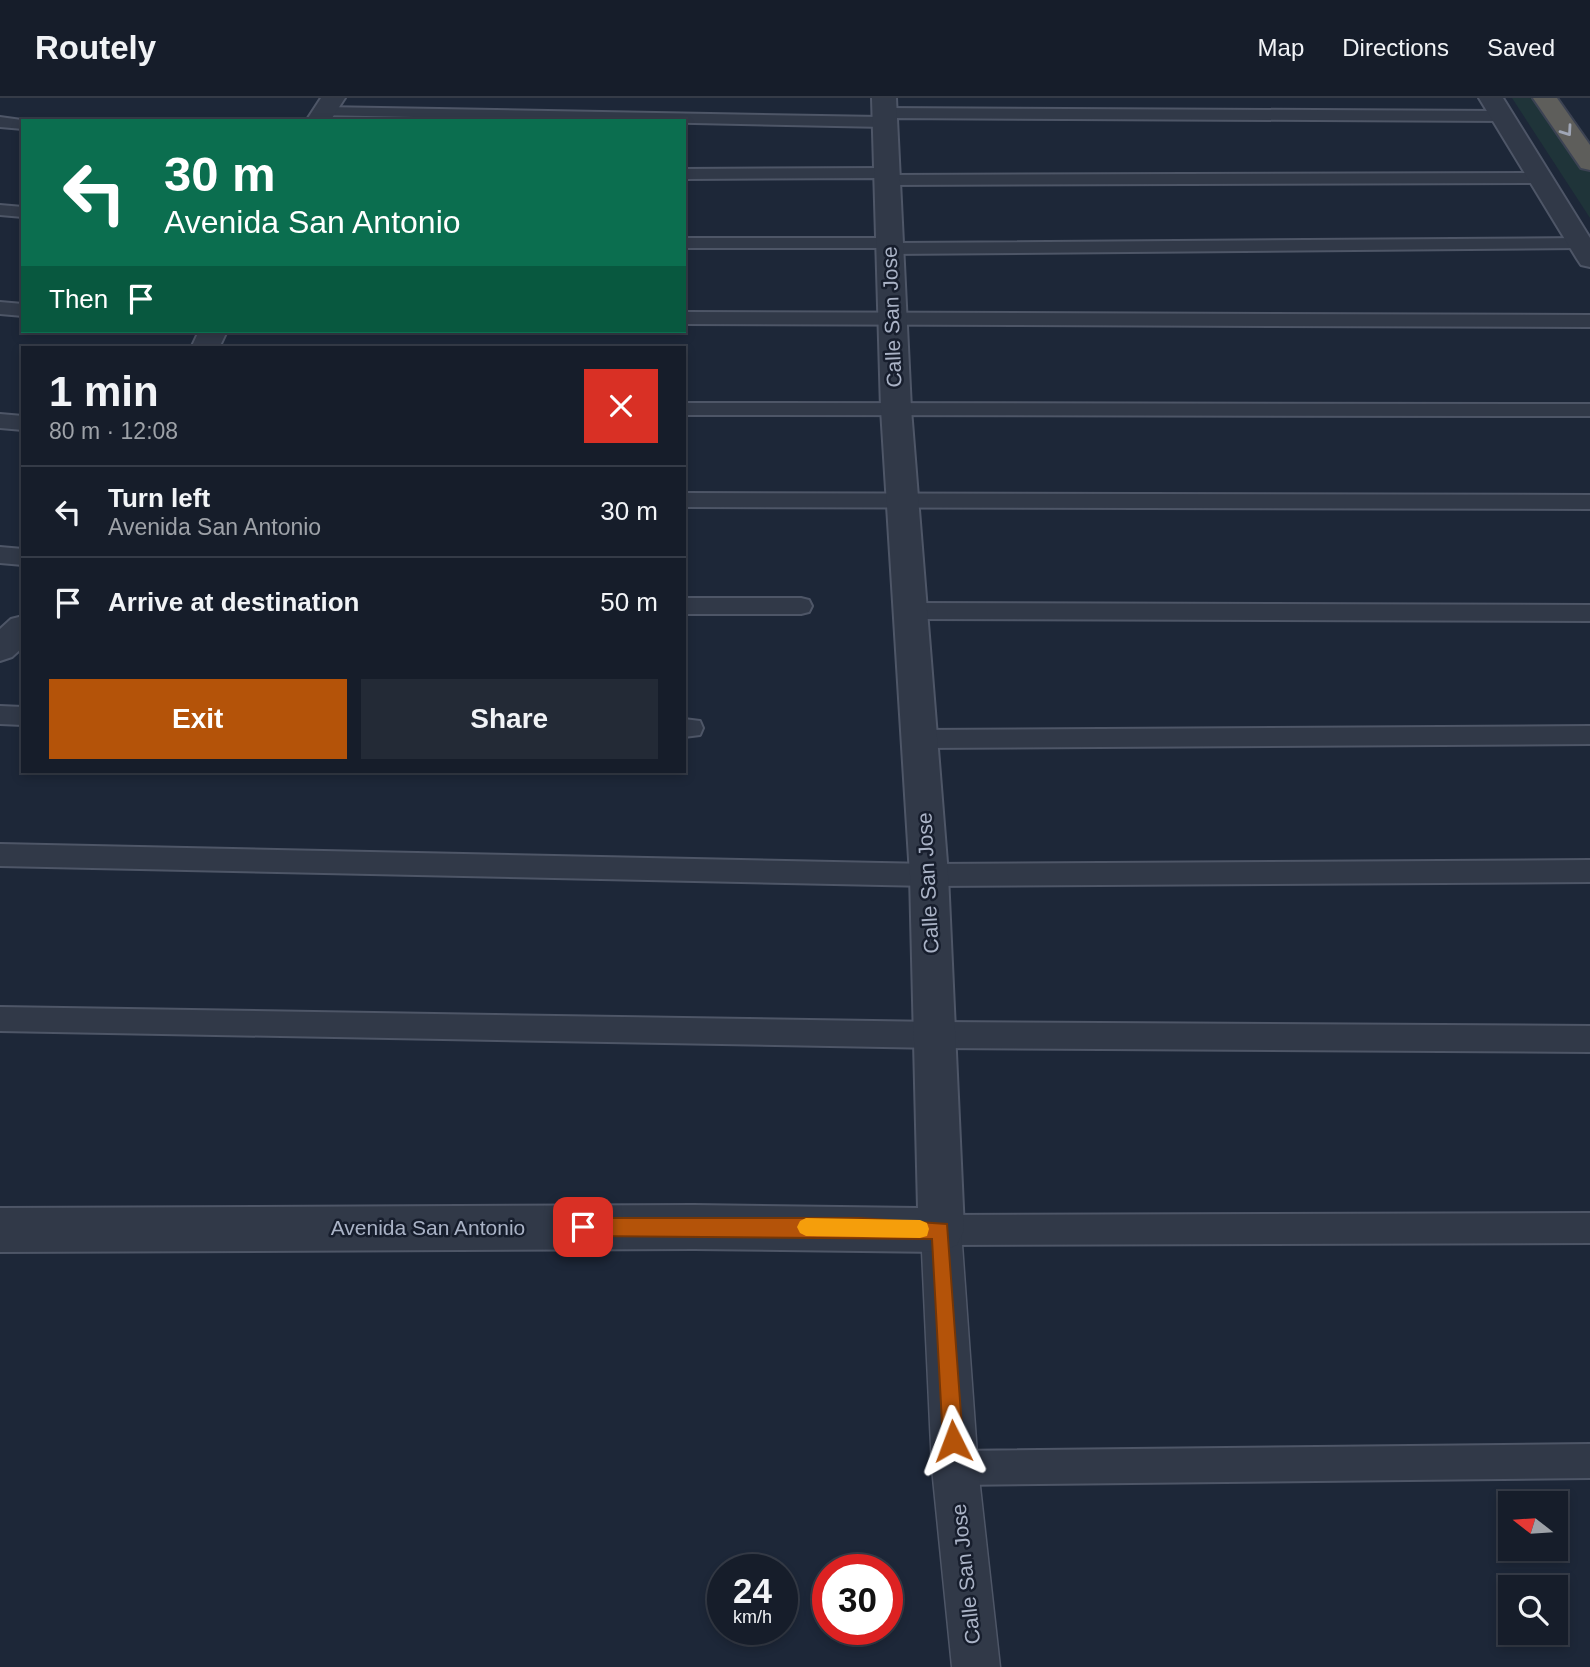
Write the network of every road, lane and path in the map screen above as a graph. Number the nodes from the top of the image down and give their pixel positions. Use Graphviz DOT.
graph roads {
  1 [pos="1545,98"];
  2 [pos="1497,107"];
  3 [pos="325,110"];
  4 [pos="884,111"];
  5 [pos="0,122"];
  6 [pos="21,124"];
  7 [pos="1590,163"];
  8 [pos="686,174"];
  9 [pos="887,176"];
  10 [pos="1540,178"];
  11 [pos="0,210"];
  12 [pos="21,212"];
  13 [pos="686,243"];
  14 [pos="890,246"];
  15 [pos="1585,251"];
  16 [pos="0,308"];
  17 [pos="21,310"];
  18 [pos="686,318"];
  19 [pos="893,318"];
  20 [pos="1590,321"];
  21 [pos="686,409"];
  22 [pos="896,409"];
  23 [pos="1590,410"];
  24 [pos="0,421"];
  25 [pos="21,422"];
  26 [pos="686,500"];
  27 [pos="902,500"];
  28 [pos="1590,502"];
  29 [pos="0,555"];
  30 [pos="21,557"];
  31 [pos="686,606"];
  32 [pos="802,606"];
  33 [pos="910,611"];
  34 [pos="1590,613"];
  35 [pos="21,630"];
  36 [pos="0,648"];
  37 [pos="0,715"];
  38 [pos="21,716"];
  39 [pos="1590,735"];
  40 [pos="919,739"];
  41 [pos="0,855"];
  42 [pos="1590,871"];
  43 [pos="929,875"];
  44 [pos="0,1019"];
  45 [pos="936,1035"];
  46 [pos="1590,1039"];
  47 [pos="1590,1228"];
  48 [pos="0,1230"];
  49 [pos="941,1230"];
  50 [pos="1590,1461"];
  51 [pos="955,1468"];
  52 [pos="976,1667"];
  1 -- 7 [label="highway, one-way"];
  2 -- 4 [label="street"];
  2 -- 10 [label="street"];
  3 -- 4 [label="street"];
  4 -- 9 [label="street, Calle San Jose"];
  5 -- 6 [label="street"];
  8 -- 9 [label="street"];
  9 -- 10 [label="street"];
  9 -- 14 [label="street, Calle San Jose"];
  10 -- 15 [label="street"];
  11 -- 12 [label="street"];
  13 -- 14 [label="street"];
  14 -- 15 [label="street"];
  14 -- 19 [label="street, Calle San Jose"];
  16 -- 17 [label="street"];
  18 -- 19 [label="street"];
  19 -- 20 [label="street"];
  19 -- 22 [label="street, Calle San Jose"];
  21 -- 22 [label="street"];
  22 -- 23 [label="street"];
  22 -- 27 [label="street, Calle San Jose"];
  24 -- 25 [label="street"];
  26 -- 27 [label="street"];
  27 -- 28 [label="street"];
  27 -- 33 [label="street, Calle San Jose"];
  29 -- 30 [label="street"];
  31 -- 32 [label="street"];
  33 -- 34 [label="street"];
  33 -- 40 [label="street, Calle San Jose"];
  35 -- 36 [label="street"];
  37 -- 38 [label="street"];
  39 -- 40 [label="street"];
  40 -- 43 [label="street, Calle San Jose"];
  41 -- 43 [label="street"];
  42 -- 43 [label="street"];
  43 -- 45 [label="street, Calle San Jose"];
  44 -- 45 [label="street"];
  45 -- 46 [label="street"];
  45 -- 49 [label="street, Calle San Jose"];
  47 -- 49 [label="street"];
  48 -- 49 [label="street, Avenida San Antonio"];
  49 -- 51 [label="street, Calle San Jose"];
  50 -- 51 [label="street"];
  51 -- 52 [label="street, Calle San Jose"];
}
